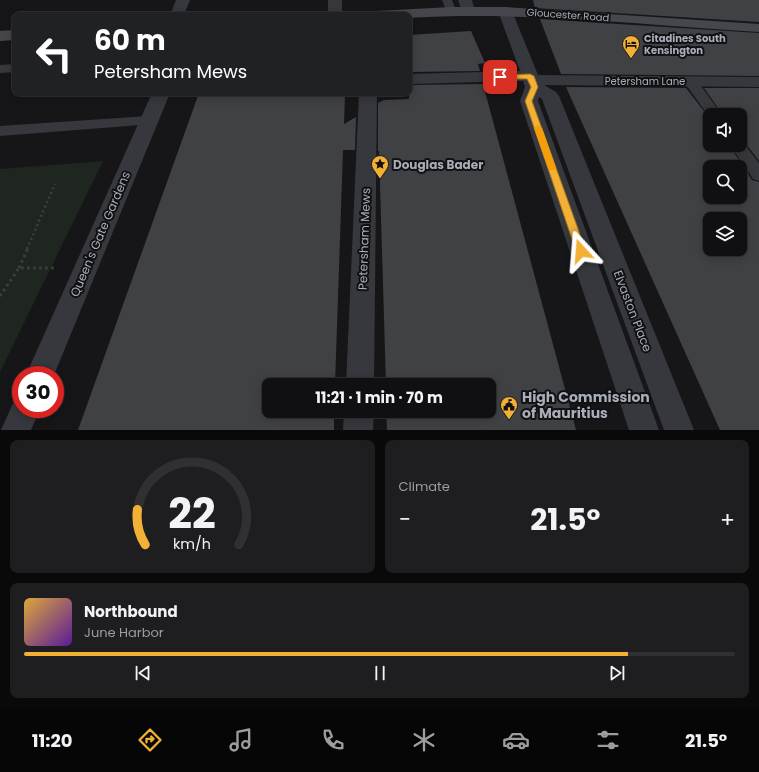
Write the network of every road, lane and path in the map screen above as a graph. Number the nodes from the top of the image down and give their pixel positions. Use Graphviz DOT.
graph roads {
  1 [pos="184,0"];
  2 [pos="335,0"];
  3 [pos="467,5"];
  4 [pos="449,6"];
  5 [pos="505,11"];
  6 [pos="178,12"];
  7 [pos="335,12"];
  8 [pos="400,12"];
  9 [pos="759,28"];
  10 [pos="12,35"];
  11 [pos="0,36"];
  12 [pos="12,68"];
  13 [pos="0,69"];
  14 [pos="412,79"];
  15 [pos="532,81"];
  16 [pos="691,82"];
  17 [pos="759,82"];
  18 [pos="160,96"];
  19 [pos="368,96"];
  20 [pos="710,108"];
  21 [pos="148,121"];
  22 [pos="0,131"];
  23 [pos="742,152"];
  24 [pos="759,174"];
  25 [pos="55,184"];
  26 [pos="19,268"];
  27 [pos="50,268"];
  28 [pos="0,296"];
  29 [pos="44,366"];
  30 [pos="360,378"];
  31 [pos="21,418"];
  32 [pos="359,418"];
  33 [pos="16,430"];
  34 [pos="358,430"];
  35 [pos="644,430"];
  36 [pos="679,430"];
  1 -- 6 [label="street"];
  2 -- 7 [label="street"];
  3 -- 4 [label="main road, Gloucester Road"];
  3 -- 5 [label="main road, Gloucester Road"];
  4 -- 8 [label="main road, Gloucester Road"];
  5 -- 9 [label="main road, Gloucester Road"];
  5 -- 15 [label="street"];
  10 -- 11 [label="main road"];
  12 -- 13 [label="lane"];
  14 -- 15 [label="street"];
  15 -- 16 [label="street, Petersham Lane"];
  15 -- 35 [label="street"];
  15 -- 36 [label="street, Elvaston Place"];
  16 -- 17 [label="street, Petersham Lane"];
  16 -- 20 [label="lane"];
  18 -- 21 [label="street, Queen's Gate Gardens"];
  19 -- 30 [label="street, Petersham Mews"];
  21 -- 22 [label="lane"];
  21 -- 29 [label="street, Queen's Gate Gardens"];
  23 -- 24 [label="lane"];
  25 -- 26 [label="path"];
  26 -- 27 [label="path"];
  26 -- 28 [label="path"];
  31 -- 33 [label="street"];
  32 -- 34 [label="street"];
}
